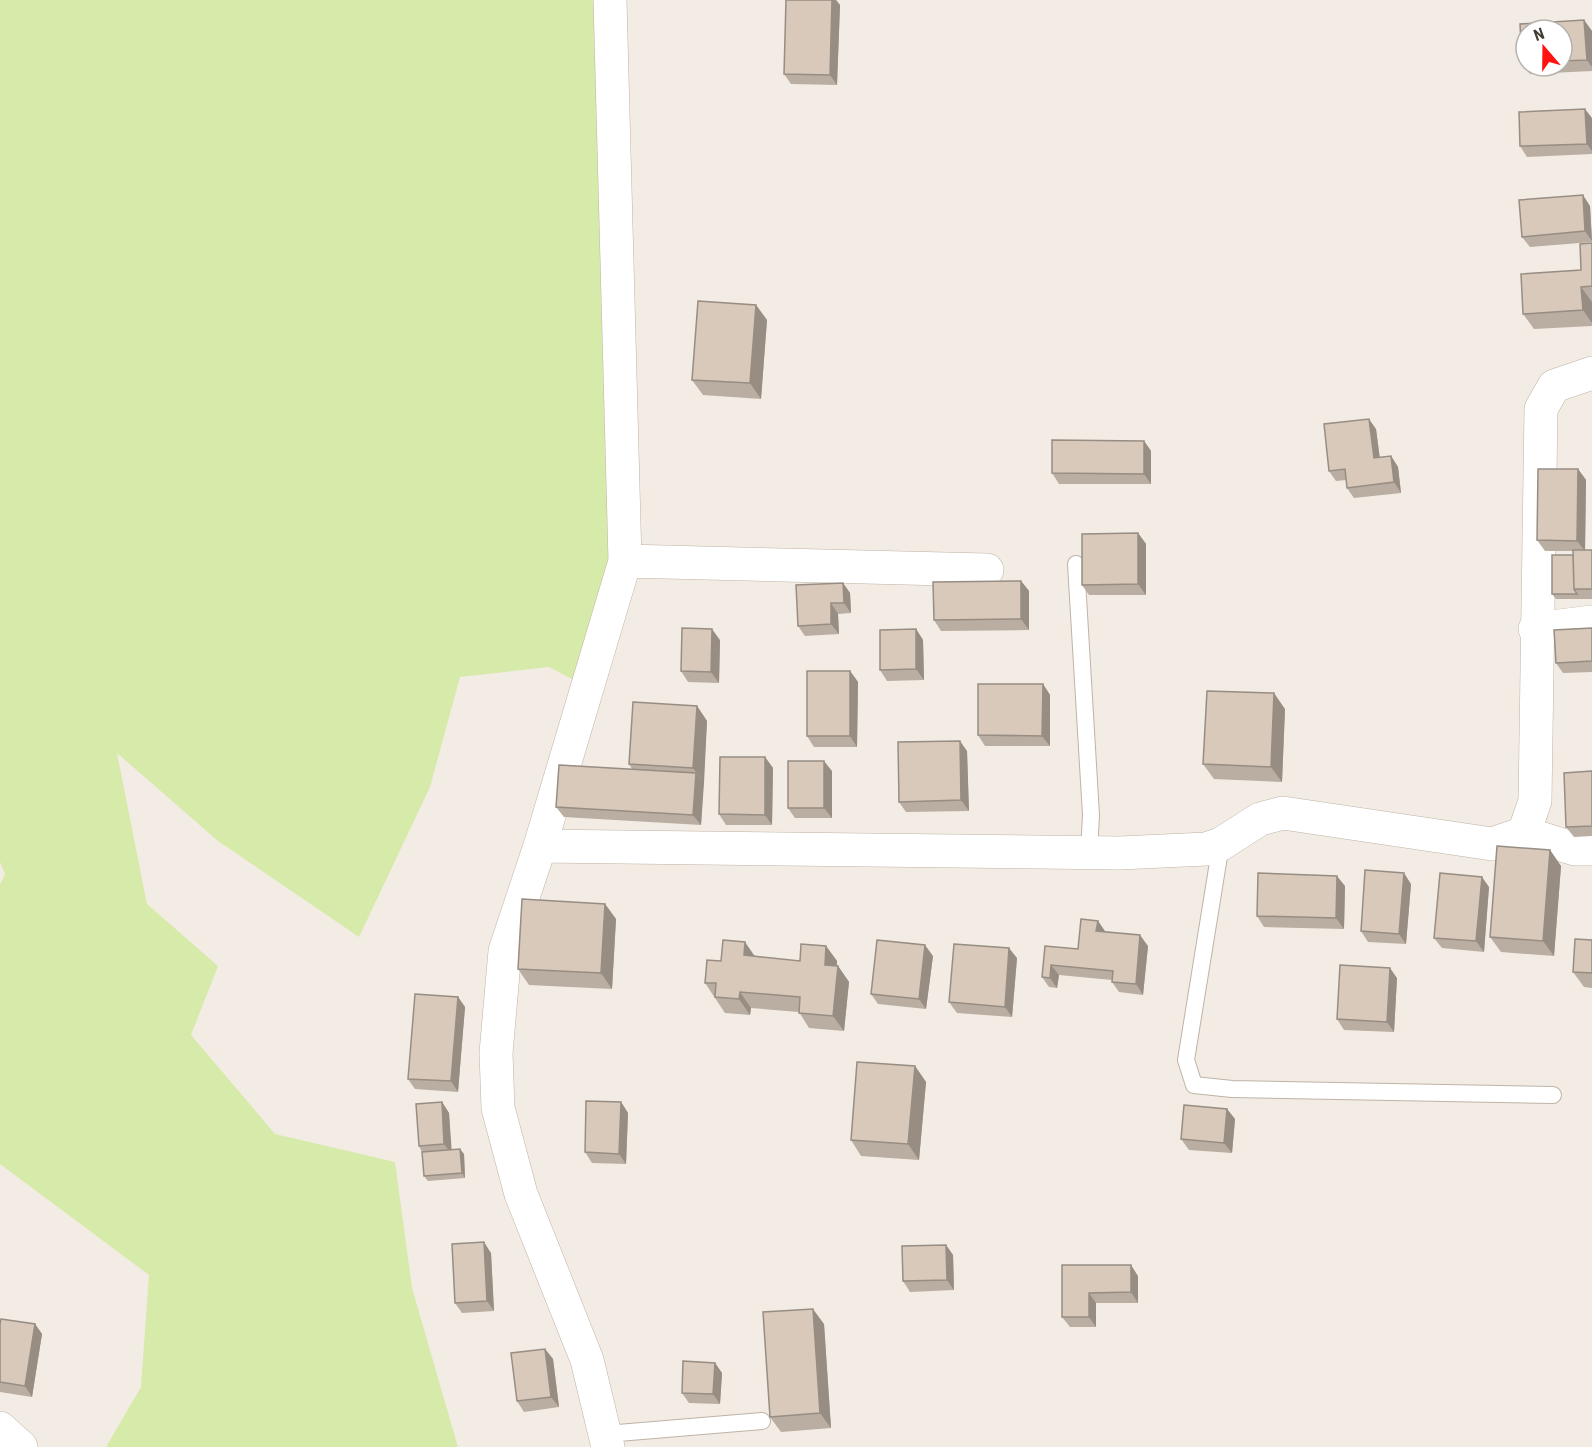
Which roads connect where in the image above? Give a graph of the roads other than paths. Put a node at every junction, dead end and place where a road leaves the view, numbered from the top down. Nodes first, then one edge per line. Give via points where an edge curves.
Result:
1 (610, 0) edge
2 (1592, 373) edge
3 (625, 561) junction
4 (1076, 564) dead end
5 (987, 570) dead end
6 (1592, 622) edge
7 (1535, 629) junction
8 (1524, 833) junction
9 (1221, 844) junction
10 (540, 846) junction
11 (1592, 849) edge
12 (1089, 852) junction
13 (1553, 1095) dead end
14 (762, 1421) dead end
15 (0, 1428) edge
16 (607, 1440) edge
17 (21, 1447) edge

1 - 3 street
2 - 7 street via 1554,386 1540,409
3 - 5 street
3 - 10 street
4 - 12 lane via 1091,814
6 - 7 street
7 - 8 street via 1535,801
8 - 9 street via 1492,844 1283,813 1260,819
8 - 11 street via 1575,849
9 - 12 street via 1206,849
9 - 13 lane via 1186,1060 1194,1085
10 - 12 street
10 - 16 street via 505,951 496,1053 498,1108 521,1194 587,1360
14 - 16 lane
15 - 17 street

